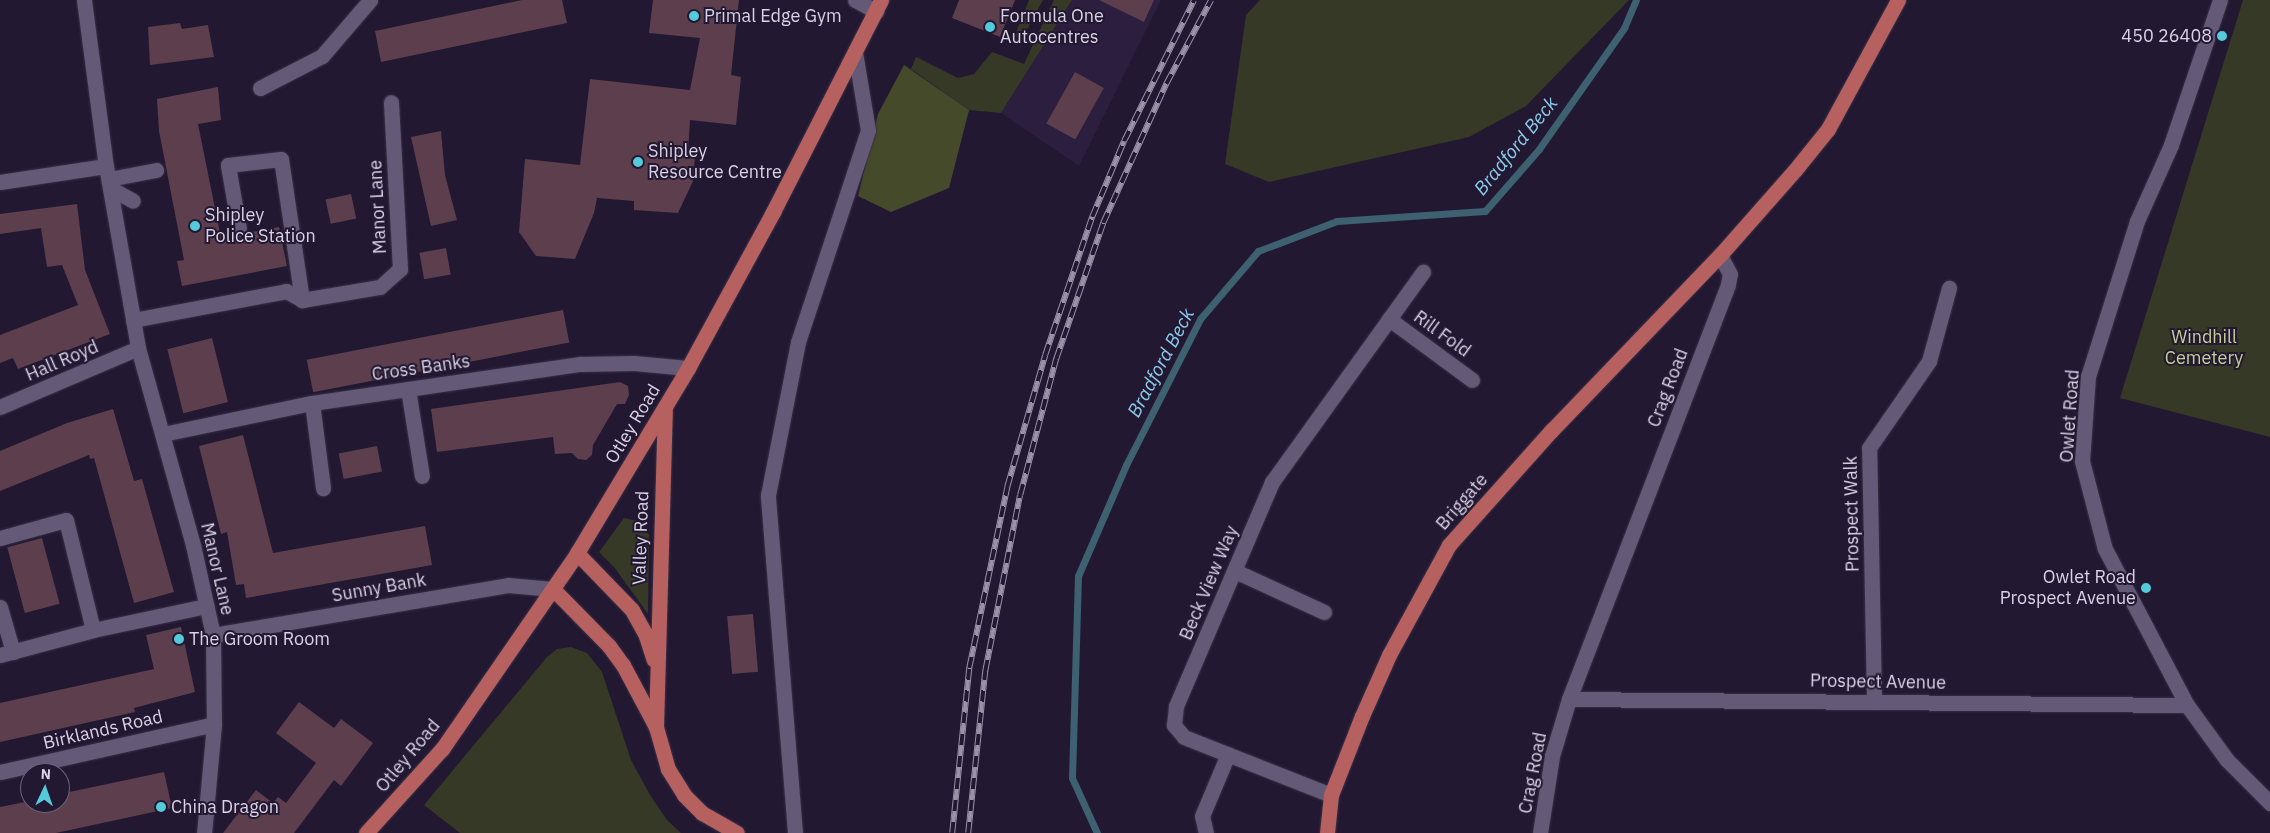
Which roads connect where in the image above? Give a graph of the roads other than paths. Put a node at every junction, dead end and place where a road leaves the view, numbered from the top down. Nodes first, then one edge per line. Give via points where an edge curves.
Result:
1 (84, 0) edge
2 (370, 0) edge
3 (855, 0) edge
4 (1898, 0) edge
5 (2220, 0) edge
6 (878, 5) edge
7 (855, 52) junction
8 (260, 88) dead end
9 (391, 102) dead end
10 (156, 170) dead end
11 (108, 178) junction
12 (0, 182) edge
13 (133, 201) dead end
14 (238, 229) dead end
15 (1720, 255) junction
16 (1424, 272) dead end
17 (1949, 288) dead end
18 (302, 300) junction
19 (1389, 318) junction
20 (133, 320) junction
21 (138, 348) junction
22 (688, 368) junction
23 (1472, 380) dead end
24 (408, 389) junction
25 (312, 404) junction
26 (0, 407) edge
27 (665, 408) junction
28 (163, 434) junction
29 (422, 476) dead end
30 (322, 488) dead end
31 (0, 538) edge
32 (577, 553) junction
33 (1235, 571) junction
34 (553, 589) junction
35 (206, 606) junction
36 (0, 607) edge
37 (1324, 612) dead end
38 (93, 630) junction
39 (213, 635) junction
40 (6, 653) edge
41 (657, 670) junction
42 (1569, 699) junction
43 (1874, 700) junction
44 (2187, 705) junction
45 (214, 724) junction
46 (656, 728) junction
47 (1228, 754) junction
48 (0, 772) edge
49 (1331, 795) junction
50 (2270, 803) edge
51 (204, 833) edge
52 (366, 833) edge
53 (737, 833) edge
54 (795, 833) edge
55 (1206, 833) edge
56 (1327, 833) edge
57 (1540, 833) edge

1 - 11 street, Manor Lane
2 - 8 street via 322,56
3 - 6 street
4 - 15 main road via 1828,130
5 - 44 street, Owlet Road via 2171,146 2137,221 2088,376 2082,462 2106,549
6 - 7 main road, Otley Road
7 - 22 main road, Otley Road
7 - 54 street via 868,130 798,342 768,495
9 - 18 street, Manor Lane via 400,269 380,287
10 - 11 street
11 - 12 street
11 - 13 street
11 - 20 street, Manor Lane
14 - 18 street via 228,165 281,159
15 - 42 street, Crag Road via 1730,274 1728,284
15 - 49 main road, Briggate via 1546,436 1449,545 1388,655
16 - 19 street, Beck View Way
17 - 43 street, Prospect Walk via 1929,361 1869,448
18 - 20 street, Manor Lane via 286,292
19 - 23 street, Rill Fold
19 - 33 street, Beck View Way via 1272,482
20 - 21 street, Manor Lane
21 - 26 street, Hall Royd
21 - 28 street, Manor Lane
22 - 24 street, Cross Banks via 634,363 580,364
22 - 27 main road, Otley Road
24 - 25 street, Cross Banks
24 - 29 street
25 - 28 street, Cross Banks
25 - 30 street
27 - 32 main road, Otley Road
27 - 41 main road, Valley Road
28 - 35 street, Manor Lane
31 - 38 street via 66,520
32 - 34 main road, Otley Road
32 - 41 main road, Valley Road via 632,610 645,633
33 - 37 street
33 - 47 street, Beck View Way via 1176,706 1174,725 1184,737
34 - 39 street, Sunny Bank via 508,585
34 - 46 main road, Valley Road via 609,646
34 - 52 main road, Otley Road via 442,749
35 - 38 street
35 - 39 street, Manor Lane
36 - 40 street
38 - 40 street
39 - 45 street, Manor Lane
41 - 46 main road, Valley Road
42 - 43 street, Prospect Avenue
42 - 57 street, Crag Road via 1552,756
43 - 44 street, Prospect Avenue
44 - 50 street, Owlet Road via 2227,760
45 - 48 street, Birklands Road
45 - 51 street, Manor Lane
46 - 53 main road, Valley Road via 668,769 684,795 702,812
47 - 49 street, Beck View Way
47 - 55 street via 1202,816
49 - 56 main road, Briggate

